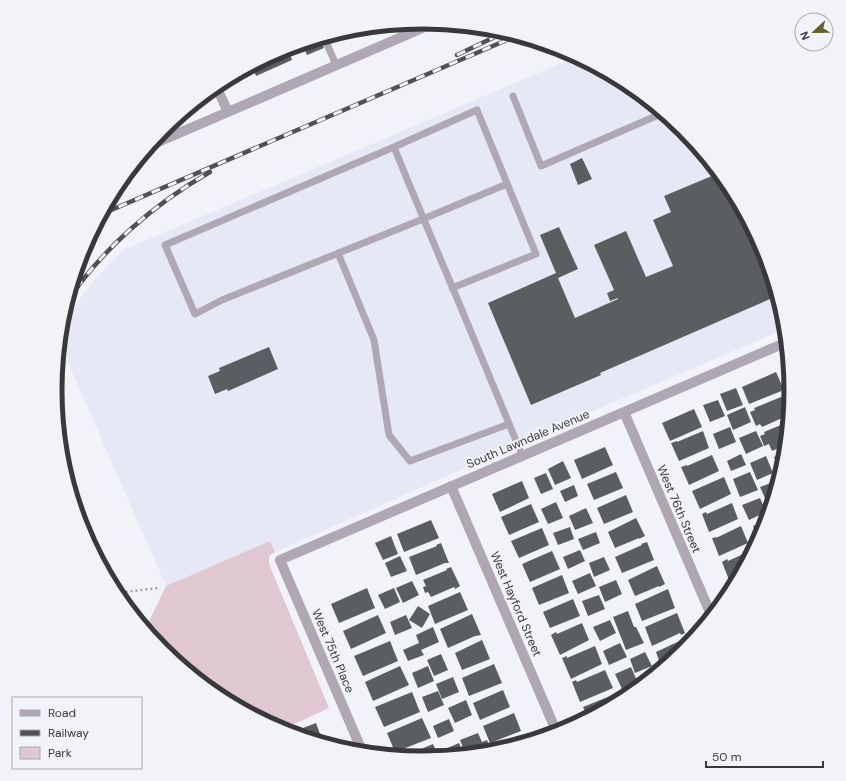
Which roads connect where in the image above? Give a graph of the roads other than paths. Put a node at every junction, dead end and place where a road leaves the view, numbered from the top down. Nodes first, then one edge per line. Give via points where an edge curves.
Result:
1 (420, 29) edge
2 (326, 42) edge
3 (336, 65) junction
4 (219, 92) edge
5 (512, 96) dead end
6 (228, 112) junction
7 (658, 117) edge
8 (162, 140) edge
9 (394, 147) junction
10 (507, 184) junction
11 (423, 219) junction
12 (338, 253) junction
13 (452, 288) junction
14 (781, 344) edge
15 (624, 412) junction
16 (509, 424) junction
17 (522, 455) junction
18 (451, 486) junction
19 (280, 560) joint
20 (710, 611) edge
21 (554, 727) edge
22 (360, 746) edge

1 - 3 street
2 - 3 lane
3 - 6 street
4 - 6 street
5 - 7 lane via 542,166
6 - 8 street
9 - 10 lane via 477,110
9 - 11 lane
9 - 12 lane via 165,245 195,314 222,300
10 - 11 lane
10 - 13 lane via 536,254
11 - 12 lane
11 - 13 lane
12 - 16 lane via 374,340 388,435 410,461
13 - 16 lane
14 - 15 street, South Lawndale Avenue
15 - 17 street, South Lawndale Avenue
15 - 20 street, West 76th Street
16 - 17 lane
17 - 18 street, South Lawndale Avenue
18 - 19 street, South Lawndale Avenue
18 - 21 street, West Hayford Street
19 - 22 street, West 75th Place

